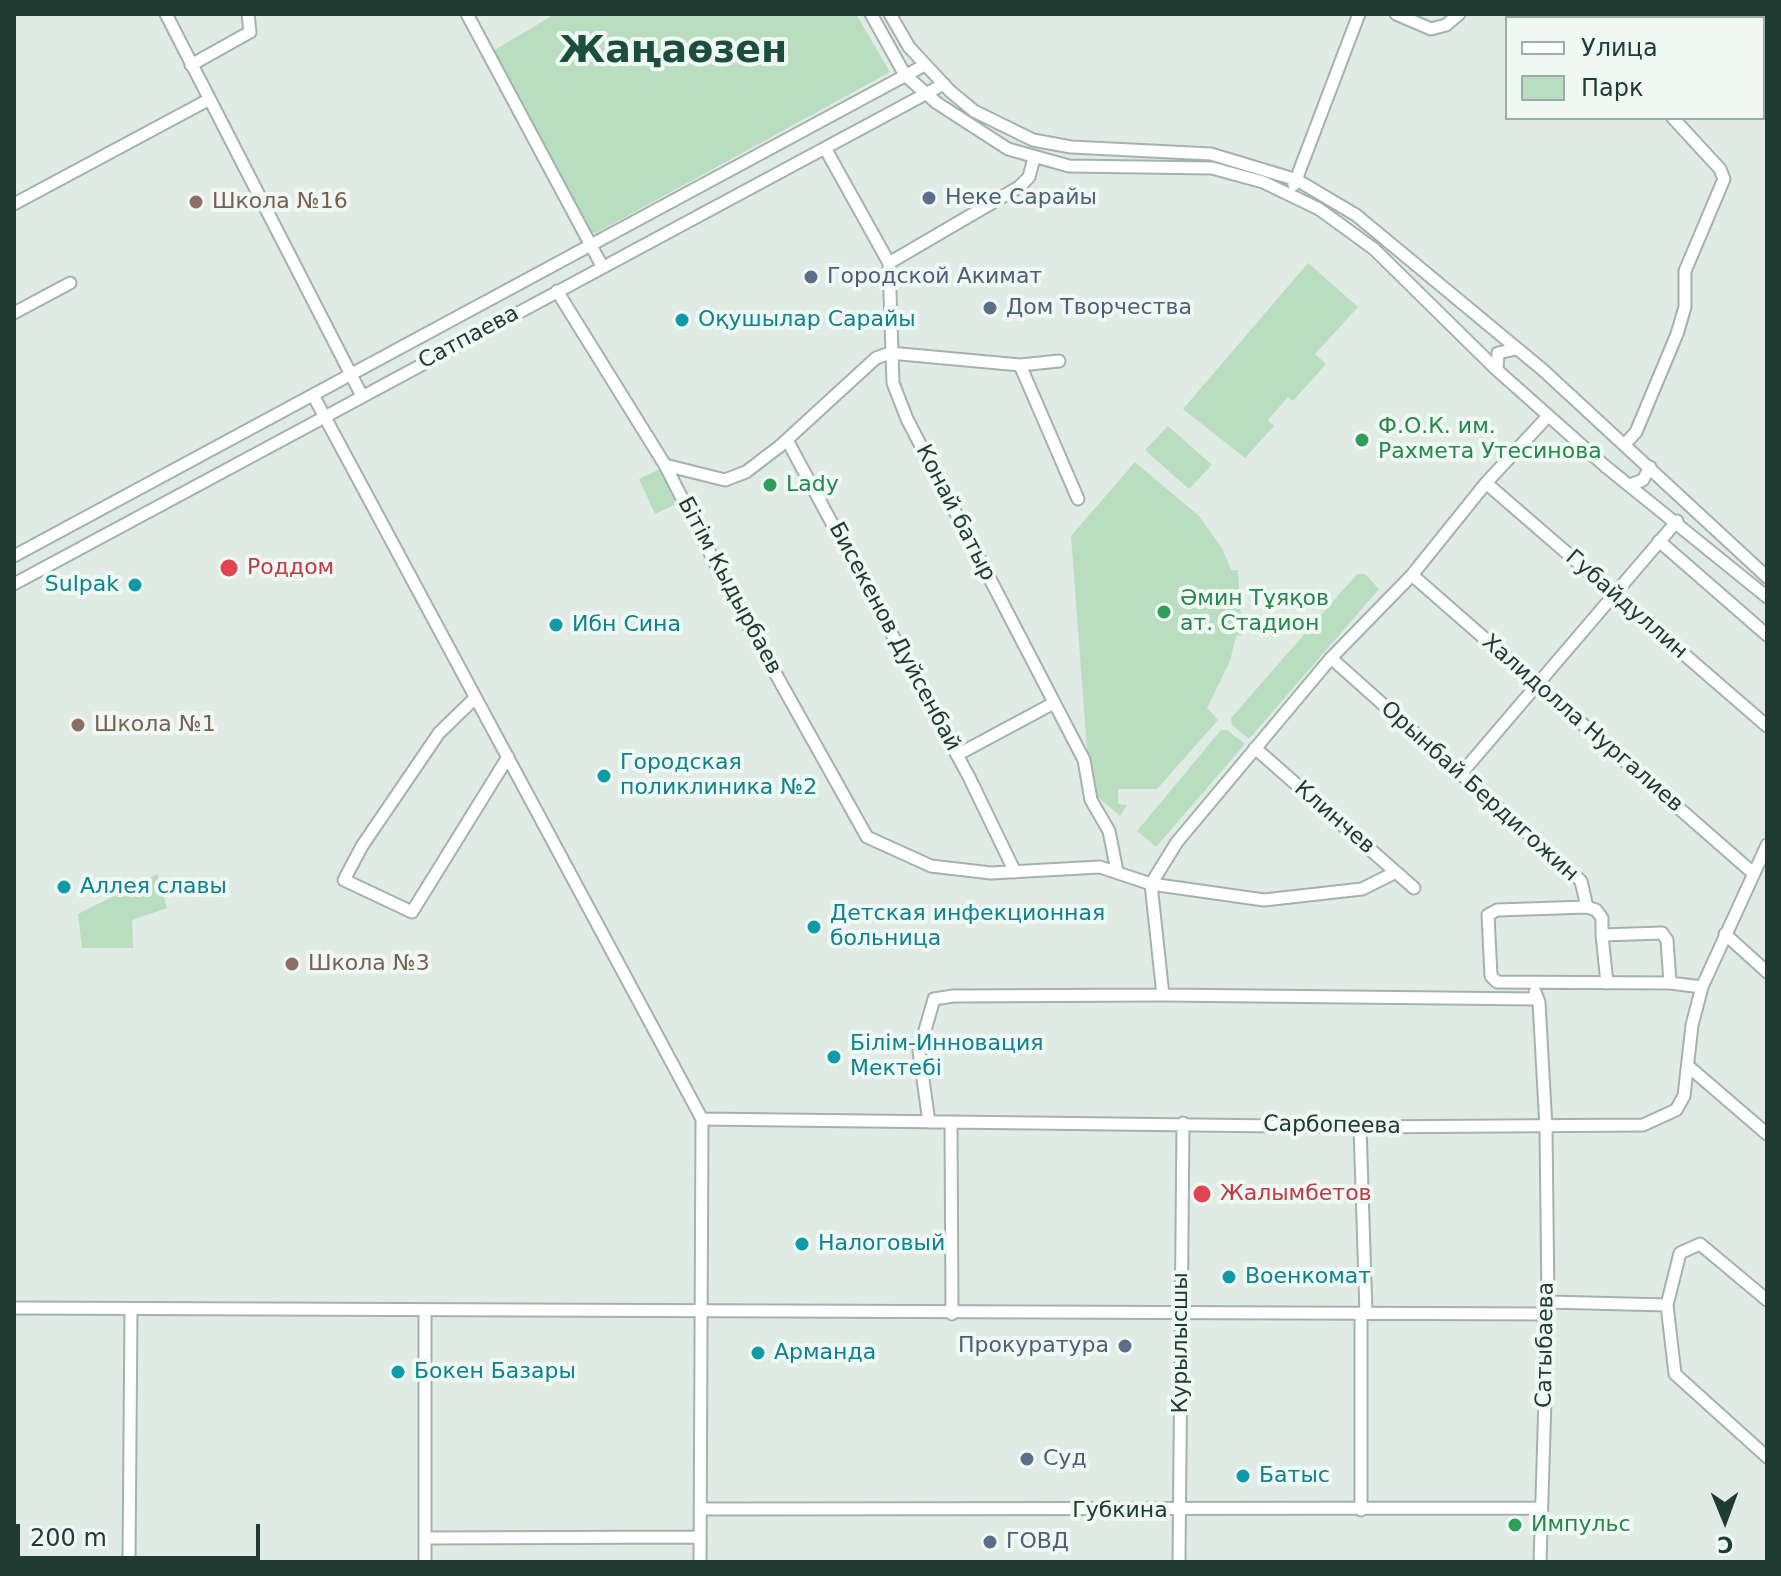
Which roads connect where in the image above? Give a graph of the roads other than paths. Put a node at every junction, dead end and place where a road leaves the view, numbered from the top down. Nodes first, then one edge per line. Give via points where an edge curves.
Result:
1 (166, 14) edge
2 (248, 14) edge
3 (467, 14) edge
4 (871, 14) edge
5 (890, 14) edge
6 (1359, 14) edge
7 (1396, 14) edge
8 (1459, 14) edge
9 (191, 65) junction
10 (923, 66) junction
11 (905, 75) junction
12 (944, 84) junction
13 (926, 94) junction
14 (208, 100) junction
15 (1675, 120) edge
16 (825, 148) junction
17 (1034, 158) junction
18 (1297, 180) junction
19 (1291, 194) junction
20 (14, 204) edge
21 (591, 245) junction
22 (889, 263) junction
23 (602, 266) junction
24 (70, 283) dead end
25 (557, 291) junction
26 (502, 294) junction
27 (14, 313) edge
28 (514, 314) junction
29 (1516, 349) junction
30 (890, 353) junction
31 (1059, 361) dead end
32 (1020, 365) junction
33 (1497, 370) junction
34 (351, 375) junction
35 (313, 395) junction
36 (362, 396) junction
37 (324, 416) junction
38 (1548, 416) junction
39 (787, 440) junction
40 (1625, 444) junction
41 (665, 465) junction
42 (1650, 467) junction
43 (1486, 483) junction
44 (1630, 485) junction
45 (1078, 499) dead end
46 (1677, 521) junction
47 (1659, 541) junction
48 (14, 556) edge
49 (1412, 575) junction
50 (1767, 577) edge
51 (14, 584) edge
52 (1613, 593) junction
53 (1767, 597) edge
54 (1767, 635) edge
55 (1331, 658) junction
56 (1536, 685) junction
57 (475, 698) junction
58 (1052, 704) junction
59 (1767, 726) edge
60 (1255, 748) junction
61 (957, 755) junction
62 (508, 757) junction
63 (1460, 775) junction
64 (1767, 845) edge
65 (1117, 871) junction
66 (1015, 872) junction
67 (1396, 872) junction
68 (1753, 873) junction
69 (1151, 884) junction
70 (1414, 888) dead end
71 (1587, 907) junction
72 (1725, 934) junction
73 (1602, 935) junction
74 (1767, 972) edge
75 (1534, 983) junction
76 (1607, 983) junction
77 (1670, 983) junction
78 (1702, 987) junction
79 (1163, 995) junction
80 (1536, 999) junction
81 (1688, 1066) junction
82 (702, 1119) junction
83 (929, 1122) junction
84 (951, 1123) junction
85 (1183, 1123) junction
86 (1360, 1127) junction
87 (1546, 1128) junction
88 (1767, 1134) edge
89 (1767, 1300) edge
90 (1667, 1305) junction
91 (14, 1308) edge
92 (1548, 1308) junction
93 (131, 1309) junction
94 (425, 1310) junction
95 (699, 1312) junction
96 (1181, 1313) junction
97 (1364, 1313) junction
98 (952, 1314) junction
99 (1767, 1457) edge
100 (1541, 1508) junction
101 (700, 1509) junction
102 (1361, 1510) junction
103 (1180, 1511) junction
104 (700, 1537) junction
105 (425, 1538) junction
106 (129, 1562) edge
107 (425, 1562) edge
108 (700, 1562) edge
109 (1179, 1562) edge
110 (1540, 1562) edge

1 - 9 street
2 - 9 street via 250,32
3 - 21 street
4 - 11 street
5 - 10 street
6 - 18 street
7 - 8 street via 1431,29
9 - 14 street
10 - 11 street, Сатпаева
10 - 12 street
11 - 13 street
11 - 21 street, Сатпаева
12 - 13 street, Сатпаева
12 - 18 street via 974,111 1033,140 1082,148 1211,154
13 - 16 street, Сатпаева
13 - 17 street via 1008,149
14 - 20 street
14 - 34 street
15 - 40 street via 1724,179 1685,271 1685,307 1677,334 1636,432
16 - 22 street, Конай батыр
16 - 23 street, Сатпаева
17 - 19 street via 1069,166 1212,168
17 - 22 street via 1029,177 1019,187
18 - 19 street
18 - 29 street via 1356,215
19 - 33 street via 1374,249
21 - 23 street
21 - 26 street, Сатпаева
22 - 30 street, Конай батыр
23 - 25 street, Сатпаева
24 - 27 street
25 - 28 street, Сатпаева
25 - 41 street, Бiтiм Кыдырбаев
26 - 28 street
26 - 34 street, Сатпаева
28 - 36 street, Сатпаева
29 - 33 street via 1498,353
29 - 40 street
30 - 32 street
30 - 39 street via 876,358
30 - 58 street, Конай батыр via 893,383 907,419
31 - 32 street
32 - 45 street
33 - 38 street
34 - 35 street, Сатпаева
34 - 36 street
35 - 37 street
35 - 48 street, Сатпаева
36 - 37 street, Сатпаева
37 - 51 street, Сатпаева
37 - 57 street
38 - 43 street
38 - 44 street
39 - 41 street via 746,472 725,480
39 - 61 street, Бисекенов Дуйсенбай
40 - 42 street
41 - 66 street, Бiтiм Кыдырбаев via 867,837 931,866
42 - 44 street via 1643,480
42 - 50 street
43 - 49 street
43 - 52 street, Губайдуллин
44 - 46 street
46 - 47 street
46 - 53 street
47 - 52 street
47 - 54 street
49 - 55 street
49 - 56 street, Халидолла Нургалиев
52 - 56 street
52 - 59 street, Губайдуллин
55 - 60 street
55 - 63 street, Орынбай Бердигожин
56 - 63 street
56 - 68 street, Халидолла Нургалиев
57 - 62 street
57 - 62 street via 439,733 344,880 412,912
58 - 61 street
58 - 65 street, Конай батыр via 1084,760 1091,800 1109,831
60 - 67 street, Клинчев
60 - 69 street via 1188,827
61 - 66 street, Бисекенов Дуйсенбай
62 - 82 street
63 - 71 street, Орынбай Бердигожин via 1581,881
64 - 68 street, Сарбопеева
65 - 66 street, Бiтiм Кыдырбаев via 1100,867
65 - 69 street, Бiтiм Кыдырбаев
67 - 69 street, Бiтiм Кыдырбаев via 1362,889 1264,900
67 - 70 street, Клинчев
68 - 72 street, Сарбопеева
69 - 79 street
71 - 73 street via 1602,918
71 - 75 street, Орынбай Бердигожин via 1497,910 1488,915 1491,976 1503,984
72 - 74 street
72 - 78 street, Сарбопеева
73 - 76 street
73 - 77 street via 1662,933
75 - 76 street, Орынбай Бердигожин
75 - 80 street, Сатыбаева
76 - 77 street, Орынбай Бердигожин
77 - 78 street, Орынбай Бердигожин
78 - 81 street, Сарбопеева
79 - 80 street
79 - 83 street via 934,999 919,1051
80 - 87 street, Сатыбаева
81 - 87 street, Сарбопеева via 1684,1096 1676,1110 1661,1119 1643,1125
81 - 88 street
82 - 83 street, Сарбопеева
82 - 95 street
83 - 84 street, Сарбопеева
84 - 85 street, Сарбопеева
84 - 98 street
85 - 86 street, Сарбопеева
85 - 96 street, Курылысшы
86 - 87 street, Сарбопеева
86 - 97 street
87 - 92 street, Сатыбаева
89 - 90 street via 1700,1244 1680,1253
90 - 92 street
90 - 99 street via 1675,1374
91 - 93 street
92 - 97 street
92 - 100 street, Сатыбаева
93 - 94 street
93 - 106 street
94 - 95 street
94 - 105 street
95 - 98 street
95 - 101 street
96 - 97 street
96 - 98 street
96 - 103 street, Курылысшы
97 - 102 street
100 - 102 street, Губкина
100 - 110 street, Сатыбаева
101 - 103 street, Губкина
101 - 104 street
102 - 103 street, Губкина
103 - 109 street, Курылысшы
104 - 105 street
104 - 108 street
105 - 107 street

